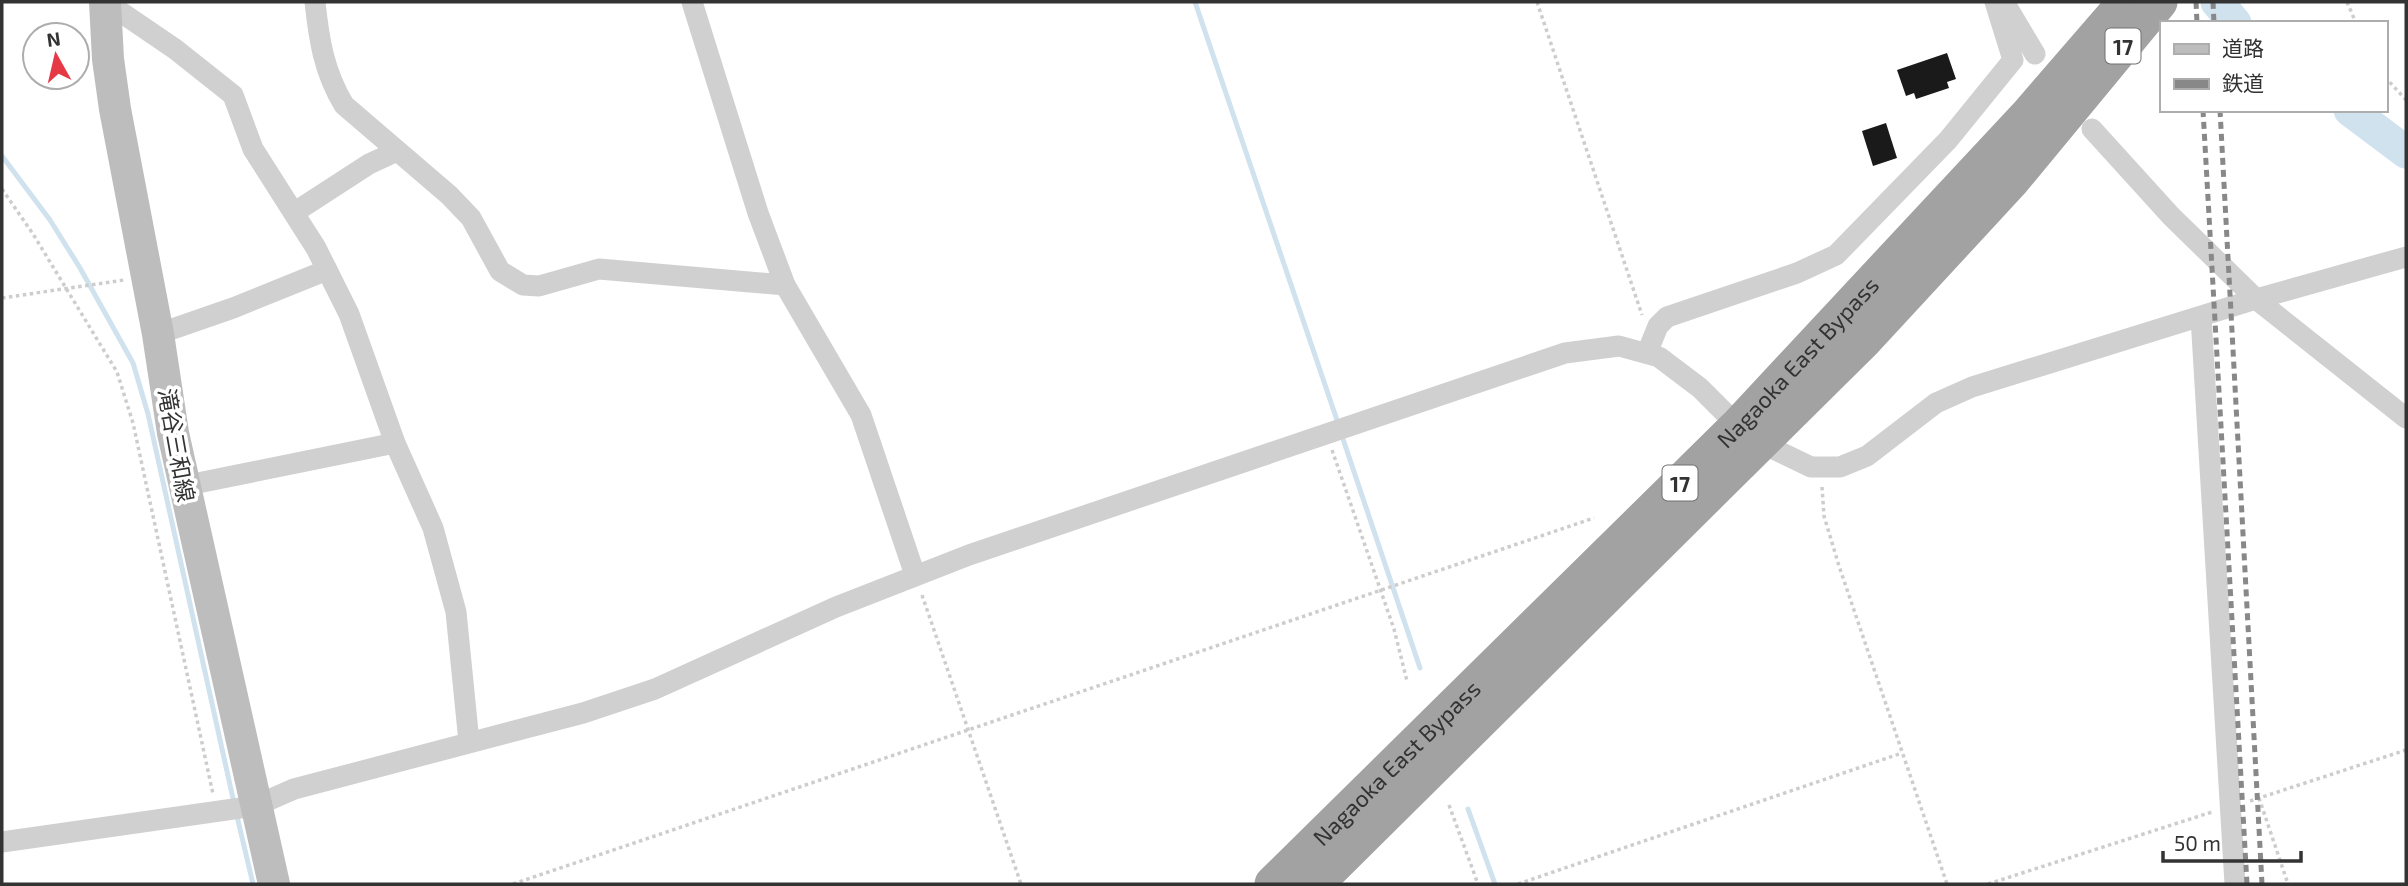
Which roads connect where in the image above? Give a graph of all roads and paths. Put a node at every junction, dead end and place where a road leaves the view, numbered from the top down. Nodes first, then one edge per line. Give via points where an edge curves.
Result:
1 (106, 2) edge
2 (315, 2) edge
3 (692, 2) edge
4 (1537, 2) edge
5 (1994, 2) edge
6 (2004, 2) edge
7 (2126, 2) edge
8 (2159, 2) edge
9 (2347, 2) edge
10 (2355, 21) edge
11 (2035, 54) dead end
12 (2078, 78) junction
13 (2387, 78) edge
14 (2406, 100) edge
15 (2092, 129) dead end
16 (397, 151) junction
17 (2, 189) edge
18 (295, 212) junction
19 (2406, 257) edge
20 (327, 270) junction
21 (98, 283) dead end
22 (785, 285) junction
23 (67, 288) junction
24 (2, 298) edge
25 (2256, 299) junction
26 (2200, 317) junction
27 (1658, 326) junction
28 (158, 334) junction
29 (1647, 353) junction
30 (2406, 418) edge
31 (1749, 434) junction
32 (1326, 435) junction
33 (395, 443) junction
34 (1820, 466) junction
35 (183, 486) junction
36 (1594, 518) dead end
37 (915, 575) junction
38 (1380, 590) junction
39 (1407, 681) dead end
40 (970, 729) junction
41 (469, 742) junction
42 (2406, 750) edge
43 (1902, 753) junction
44 (1448, 805) dead end
45 (255, 806) junction
46 (2231, 806) junction
47 (217, 812) junction
48 (2, 842) edge
49 (274, 884) edge
50 (513, 884) edge
51 (1021, 884) edge
52 (1273, 884) edge
53 (1315, 884) edge
54 (1478, 884) edge
55 (1518, 884) edge
56 (1947, 884) edge
57 (1987, 884) edge
58 (2235, 884) edge
59 (2288, 884) edge

1 - 18 street via 233,95 253,149
1 - 28 main road, 滝谷三和線 via 107,59
2 - 16 street via 331,83 344,105
3 - 22 street
4 - 27 path via 1642,315
5 - 27 street via 2013,61 1948,140 1863,230 1836,255 1667,317
6 - 11 street
7 - 12 highway, Nagaoka East Bypass / 17
8 - 12 highway, Nagaoka East Bypass / 17
9 - 10 path
12 - 31 highway, Nagaoka East Bypass / 17 via 1956,242 1864,340
13 - 14 path
15 - 25 street via 2171,216
16 - 18 street
16 - 22 street via 471,218 500,271 523,285 539,286 599,269
17 - 23 path
18 - 20 street
19 - 25 street
20 - 28 street
20 - 33 street via 362,347
21 - 23 path
22 - 37 street via 861,415
23 - 24 path
23 - 47 path via 117,372 133,423
25 - 26 street
25 - 30 street
26 - 34 street via 1972,387 1936,404 1867,456 1840,467
26 - 46 street
27 - 29 street
28 - 35 main road, 滝谷三和線
29 - 31 street via 1680,371
29 - 32 street via 1619,346 1565,353
31 - 34 street via 1811,467
31 - 52 highway, Nagaoka East Bypass / 17
31 - 53 highway, Nagaoka East Bypass / 17
32 - 37 street
32 - 38 path
33 - 35 street
33 - 41 street via 433,527 456,612
34 - 43 path via 1824,516
35 - 45 main road, 滝谷三和線
36 - 38 path
37 - 40 path
37 - 41 street via 655,688 583,713
38 - 39 path
38 - 40 path
40 - 50 path
40 - 51 path
41 - 45 street via 294,789
42 - 59 path via 2259,798
43 - 55 path
43 - 56 path
44 - 54 path
45 - 47 street
45 - 49 main road, 滝谷三和線
46 - 57 path
46 - 58 street
47 - 48 street

